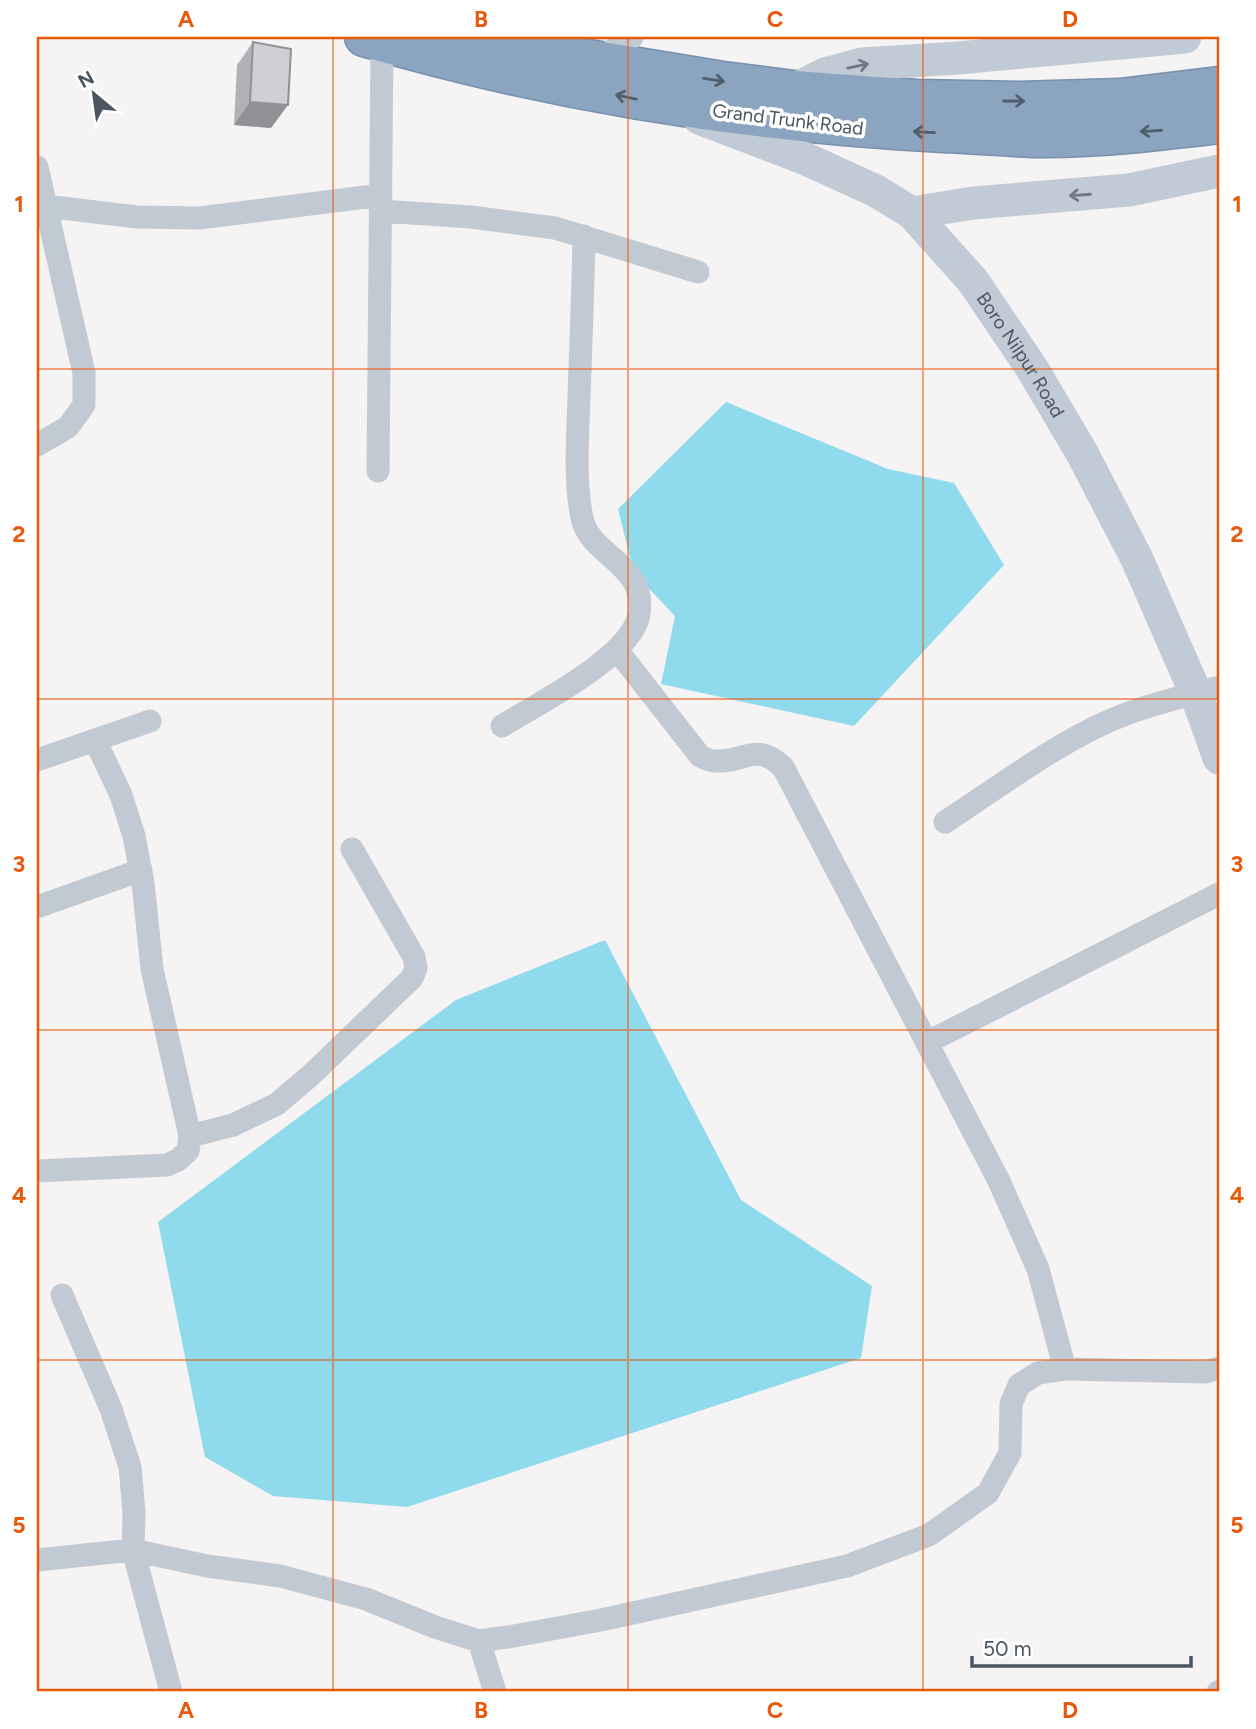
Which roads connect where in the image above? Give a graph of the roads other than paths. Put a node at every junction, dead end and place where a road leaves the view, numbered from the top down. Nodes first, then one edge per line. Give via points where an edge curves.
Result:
1 (454, 37) edge
2 (632, 37) edge
3 (1185, 37) edge
4 (373, 39) edge
5 (598, 60) junction
6 (1219, 86) edge
7 (794, 90) junction
8 (664, 105) junction
9 (1219, 124) edge
10 (37, 167) edge
11 (1219, 171) edge
12 (381, 203) junction
13 (45, 206) junction
14 (912, 213) junction
15 (584, 236) junction
16 (698, 272) dead end
17 (37, 445) edge
18 (378, 471) dead end
19 (617, 650) junction
20 (1208, 691) edge
21 (150, 721) dead end
22 (502, 726) dead end
23 (95, 740) junction
24 (1219, 758) edge
25 (37, 760) edge
26 (945, 822) dead end
27 (352, 849) dead end
28 (141, 870) junction
29 (1219, 894) edge
30 (37, 907) edge
31 (928, 1042) junction
32 (190, 1136) junction
33 (37, 1171) edge
34 (62, 1295) dead end
35 (1219, 1368) edge
36 (1065, 1369) junction
37 (133, 1550) junction
38 (37, 1560) edge
39 (480, 1641) junction
40 (171, 1692) edge
41 (495, 1692) edge

1 - 5 highway, Grand Trunk Road
2 - 5 street
7 -> 3 street via 862,64
8 -> 4 highway, Grand Trunk Road via 450,61
4 - 12 street
5 -> 7 highway, Grand Trunk Road
7 -> 6 highway, Grand Trunk Road via 1020,101 1120,98
9 -> 8 highway, Grand Trunk Road via 1045,138 858,128
8 - 14 street, Boro Nilpur Road via 806,159
10 - 13 street
11 -> 14 street via 1129,190 973,203
12 - 13 street via 200,218 137,218
12 - 15 street via 516,221
12 - 18 street
13 - 17 street via 84,373 84,405 68,427
14 - 20 street, Boro Nilpur Road via 973,281 1033,370
15 - 16 street
15 - 19 street via 577,459 583,522 595,544 622,564 638,591 639,615 630,637
19 - 22 street
19 - 31 street via 699,756 715,761 758,753 783,767
20 - 24 street, Boro Nilpur Road
20 - 26 street via 1120,716 1077,737
21 - 23 street
23 - 25 street
23 - 28 street via 121,795
27 - 32 street via 414,957 412,978 277,1104 233,1125
28 - 30 street
28 - 32 street via 152,970
29 - 31 street
31 - 36 street via 1038,1269
32 - 33 street via 188,1151 167,1165
34 - 37 street via 111,1409 130,1467
35 - 36 street via 1205,1372
36 - 39 street via 1038,1373 1019,1385 1011,1404 1010,1453 988,1493 929,1535 847,1566 601,1620
37 - 38 street
37 - 39 street via 305,1583 366,1599
37 - 40 street
39 - 41 street

